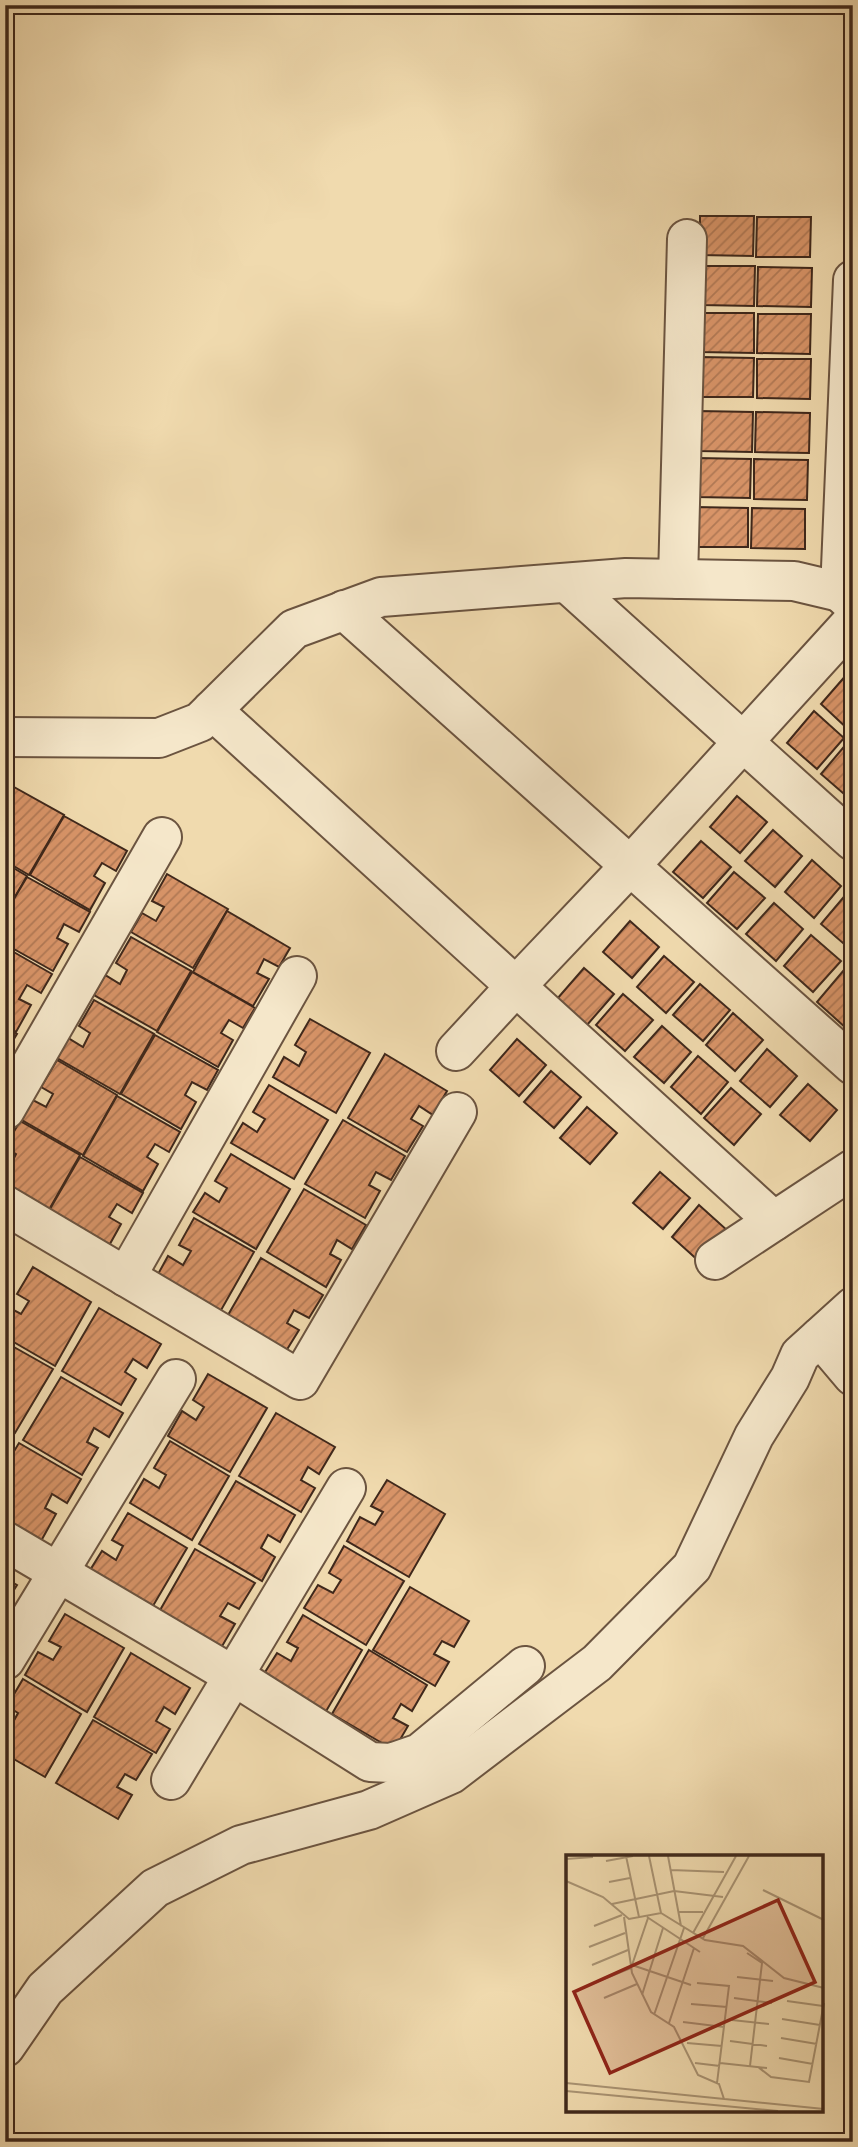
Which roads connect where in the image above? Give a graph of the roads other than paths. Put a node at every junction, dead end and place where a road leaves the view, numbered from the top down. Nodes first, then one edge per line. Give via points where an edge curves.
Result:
1 (687, 239) dead end
2 (853, 279) edge
3 (678, 579) junction
4 (567, 583) junction
5 (850, 603) edge
6 (344, 610) junction
7 (212, 710) junction
8 (5, 737) edge
9 (742, 743) junction
10 (162, 837) dead end
11 (853, 841) edge
12 (631, 866) junction
13 (297, 976) dead end
14 (516, 986) junction
15 (456, 1052) dead end
16 (853, 1065) edge
17 (5, 1110) edge
18 (457, 1112) dead end
19 (853, 1169) edge
20 (5, 1205) edge
21 (774, 1221) junction
22 (715, 1260) dead end
23 (126, 1277) junction
24 (853, 1307) edge
25 (820, 1337) junction
26 (853, 1377) edge
27 (176, 1379) dead end
28 (346, 1488) dead end
29 (5, 1541) edge
30 (57, 1572) junction
31 (5, 1660) edge
32 (525, 1666) dead end
33 (234, 1676) junction
34 (171, 1780) dead end
35 (5, 2048) edge

1 - 3 street
2 - 5 street
3 - 4 street
3 - 5 street via 794,581
4 - 6 street via 382,597
4 - 9 street
5 - 9 street
6 - 7 street via 294,629
6 - 12 street
7 - 8 street via 200,722 159,738
7 - 14 street
9 - 11 street
9 - 12 street
10 - 17 street
12 - 14 street
12 - 16 street
13 - 23 street
14 - 15 street
14 - 21 street
18 - 23 street via 300,1380
19 - 21 street
20 - 23 street
21 - 22 street
24 - 25 street
25 - 26 street
25 - 35 street via 800,1355 754,1436 692,1567 597,1663 450,1774 369,1810 241,1845 155,1888 45,1989
27 - 30 street
28 - 33 street
29 - 30 street
30 - 31 street
30 - 33 street
32 - 33 street via 420,1753 391,1763 370,1762
33 - 34 street

